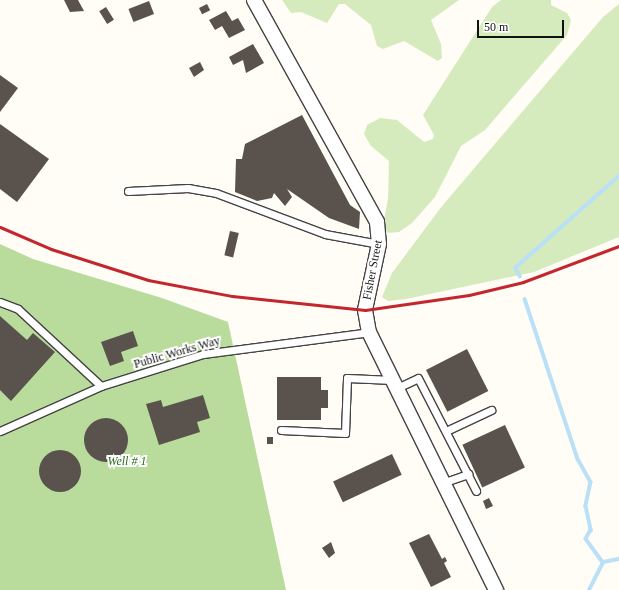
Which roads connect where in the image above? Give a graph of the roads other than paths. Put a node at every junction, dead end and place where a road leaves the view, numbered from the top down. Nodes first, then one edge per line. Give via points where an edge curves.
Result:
1 (254, 0) edge
2 (128, 191) dead end
3 (379, 244) junction
4 (0, 302) edge
5 (369, 332) junction
6 (395, 384) junction
7 (101, 386) junction
8 (491, 410) dead end
9 (281, 430) dead end
10 (0, 431) edge
11 (446, 431) junction
12 (468, 474) junction
13 (442, 483) junction
14 (476, 491) dead end
15 (496, 590) edge

1 - 3 street, Fisher Street via 370,209 380,235
2 - 3 lane via 188,188 216,193 325,234
3 - 5 street, Fisher Street via 365,310
4 - 7 lane via 18,309
5 - 6 street, Fisher Street
5 - 7 lane, Public Works Way via 203,354
6 - 9 lane via 347,378 345,433
6 - 11 lane via 418,378
6 - 13 street, Fisher Street
7 - 10 lane, Public Works Way
8 - 11 lane
11 - 12 lane
12 - 13 lane
12 - 14 lane
13 - 15 street, Fisher Street

